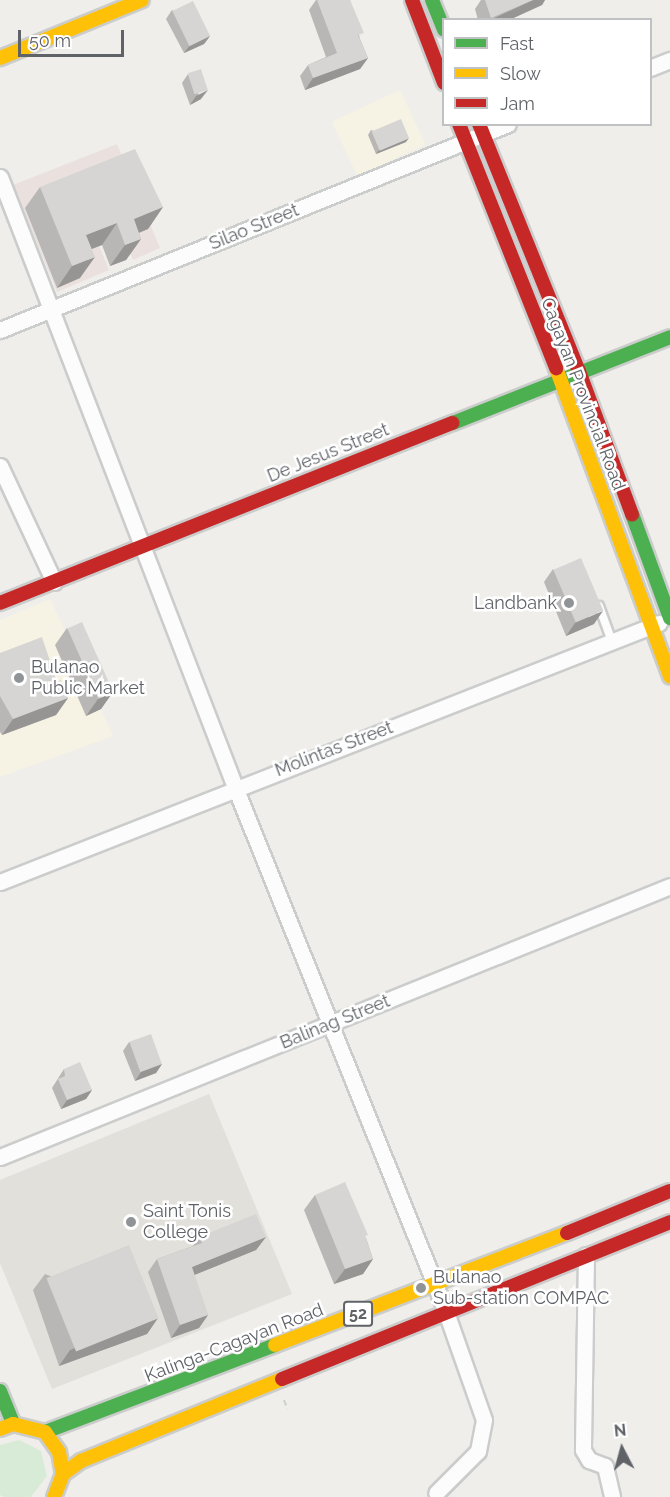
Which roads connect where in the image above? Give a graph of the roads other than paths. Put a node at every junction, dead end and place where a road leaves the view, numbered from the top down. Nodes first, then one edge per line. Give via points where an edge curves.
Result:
1 (142, 0) edge
2 (412, 0) edge
3 (432, 0) edge
4 (442, 25) edge
5 (0, 58) edge
6 (670, 60) edge
7 (652, 68) edge
8 (442, 78) edge
9 (460, 126) edge
10 (497, 126) edge
11 (481, 129) edge
12 (466, 141) junction
13 (0, 177) edge
14 (53, 308) junction
15 (0, 330) edge
16 (670, 337) edge
17 (579, 371) junction
18 (560, 379) junction
19 (0, 466) edge
20 (144, 547) junction
21 (54, 582) junction
22 (594, 593) edge
23 (0, 603) edge
24 (670, 619) edge
25 (650, 627) junction
26 (612, 642) junction
27 (670, 677) edge
28 (235, 787) junction
29 (0, 882) edge
30 (670, 886) edge
31 (330, 1024) junction
32 (0, 1157) edge
33 (670, 1191) edge
34 (670, 1222) edge
35 (586, 1255) junction
36 (433, 1286) junction
37 (446, 1312) junction
38 (0, 1390) edge
39 (7, 1427) edge
40 (45, 1432) junction
41 (63, 1474) junction
42 (436, 1493) dead end
43 (54, 1497) edge
44 (612, 1497) edge

1 - 5 main road
2 - 8 main road
3 - 4 main road
6 - 7 street
9 - 12 main road, Cagayan Provincial Road
10 - 11 street, Silao Street
11 - 12 street, Silao Street
11 - 17 main road, Cagayan Provincial Road
12 - 14 street, Silao Street
12 - 18 main road, Cagayan Provincial Road
13 - 14 street
14 - 15 street, Silao Street
14 - 20 street
16 - 17 main road, De Jesus Street
17 - 18 main road, De Jesus Street
17 - 24 main road, Cagayan Provincial Road
18 - 20 main road, De Jesus Street
18 - 25 main road, Cagayan Provincial Road
19 - 21 street
20 - 21 main road, De Jesus Street
20 - 28 street
21 - 23 main road, De Jesus Street
22 - 26 lane
24 - 25 street, Molintas Street
25 - 26 street, Molintas Street
25 - 27 main road, Cagayan Provincial Road
26 - 28 street, Molintas Street
28 - 29 street, Molintas Street
28 - 31 street
30 - 31 street, Balinag Street
31 - 32 street, Balinag Street
31 - 36 street
33 - 36 main road, Kalinga-Cagayan Road / 52
34 - 35 main road, 52
35 - 37 main road, 52
35 - 44 street via 583,1450 589,1460 604,1466
36 - 37 street
36 - 40 main road, Kalinga-Cagayan Road / 52
37 - 41 main road, 52 via 81,1461
37 - 42 street via 484,1420 484,1434 478,1451
38 - 39 main road
39 - 40 main road
40 - 41 main road via 59,1452
41 - 43 main road

